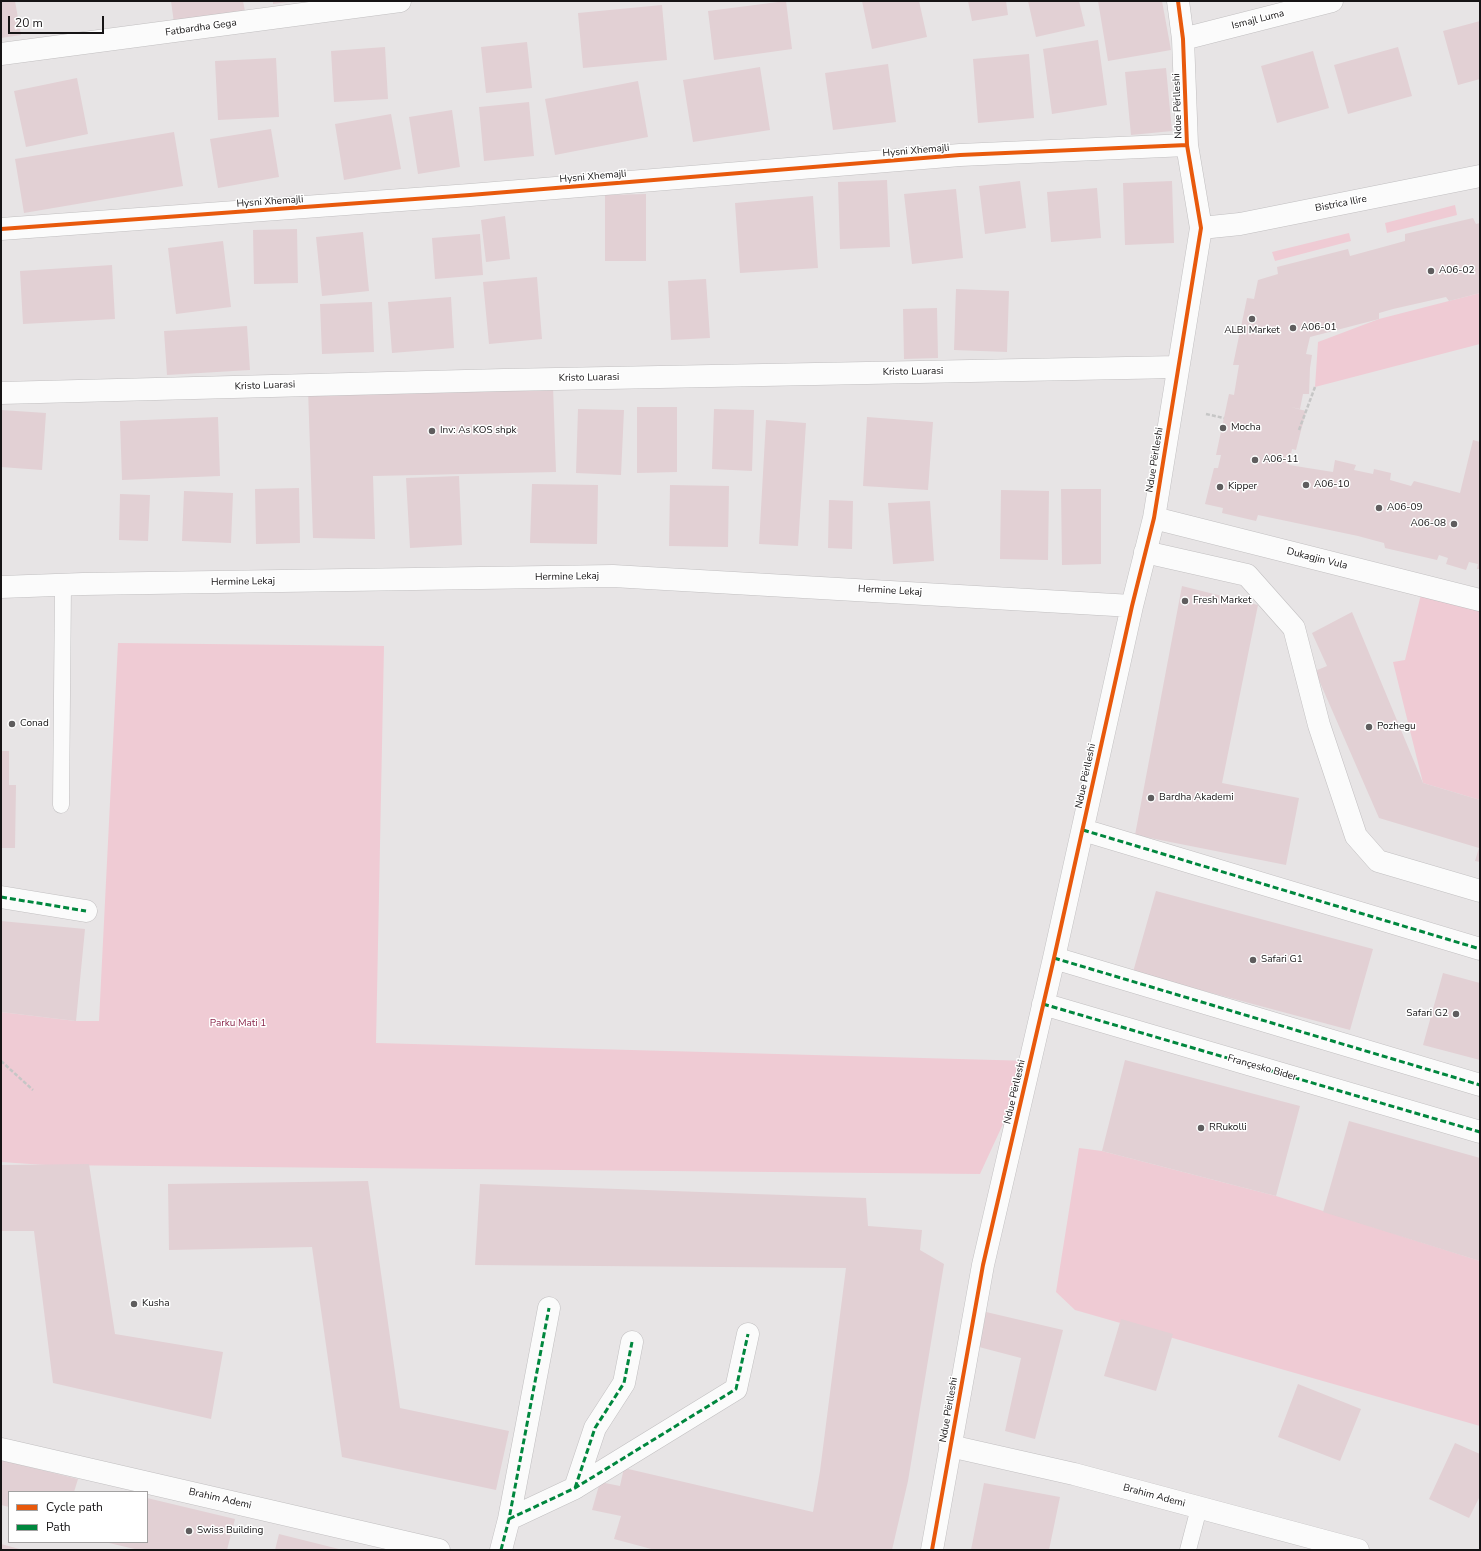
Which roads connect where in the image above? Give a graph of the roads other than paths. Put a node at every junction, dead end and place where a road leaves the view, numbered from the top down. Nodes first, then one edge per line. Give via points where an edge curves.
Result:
1 (400, 1) edge
2 (1178, 1) edge
3 (1332, 1) edge
4 (1183, 39) junction
5 (1, 54) edge
6 (1187, 145) junction
7 (1480, 176) edge
8 (1201, 228) junction
9 (1, 229) edge
10 (1178, 367) junction
11 (1, 393) edge
12 (1154, 518) junction
13 (1146, 552) junction
14 (63, 585) junction
15 (1, 587) edge
16 (1480, 600) edge
17 (1132, 606) junction
18 (61, 805) dead end
19 (1082, 830) junction
20 (1480, 891) edge
21 (1, 897) edge
22 (86, 910) dead end
23 (1480, 949) edge
24 (1054, 958) junction
25 (1044, 1004) junction
26 (1480, 1085) edge
27 (1480, 1132) edge
28 (549, 1308) dead end
29 (748, 1334) dead end
30 (632, 1342) dead end
31 (950, 1446) junction
32 (1, 1449) edge
33 (575, 1488) junction
34 (1199, 1508) junction
35 (509, 1519) junction
36 (439, 1550) edge
37 (501, 1550) edge
38 (932, 1550) edge
39 (1188, 1550) edge
40 (1358, 1550) edge

1 - 5 street, Fatbardha Gega
2 - 4 street, Ndue Përlleshi
3 - 4 street, Ismajl Luma
4 - 6 street, Ndue Përlleshi
6 - 8 street, Ndue Përlleshi
6 - 9 street, Hysni Xhemajli via 960,155 470,195
7 - 8 street, Bistrica Ilire via 1240,224
8 - 10 street, Ndue Përlleshi
10 - 11 street, Kristo Luarasi via 512,379
10 - 12 street, Ndue Përlleshi
12 - 13 street, Ndue Përlleshi
12 - 16 street, Dukagjin Vula
13 - 17 street, Ndue Përlleshi
13 - 20 street via 1247,574 1294,628 1320,725 1356,836 1378,861
14 - 15 street, Hermine Lekaj
14 - 17 street, Hermine Lekaj via 613,576
14 - 18 lane
17 - 19 street, Ndue Përlleshi
19 - 23 street
19 - 24 street, Ndue Përlleshi
21 - 22 street
24 - 25 street, Ndue Përlleshi
24 - 26 street
25 - 27 street, Françesko Bider
25 - 31 street, Ndue Përlleshi via 983,1265
28 - 35 street
29 - 33 street via 736,1389
30 - 33 street via 624,1383 596,1428
31 - 34 street, Brahim Ademi via 1074,1474
31 - 38 street, Ndue Përlleshi
32 - 36 street, Brahim Ademi
33 - 35 street
34 - 39 lane
34 - 40 street, Brahim Ademi
35 - 37 street

